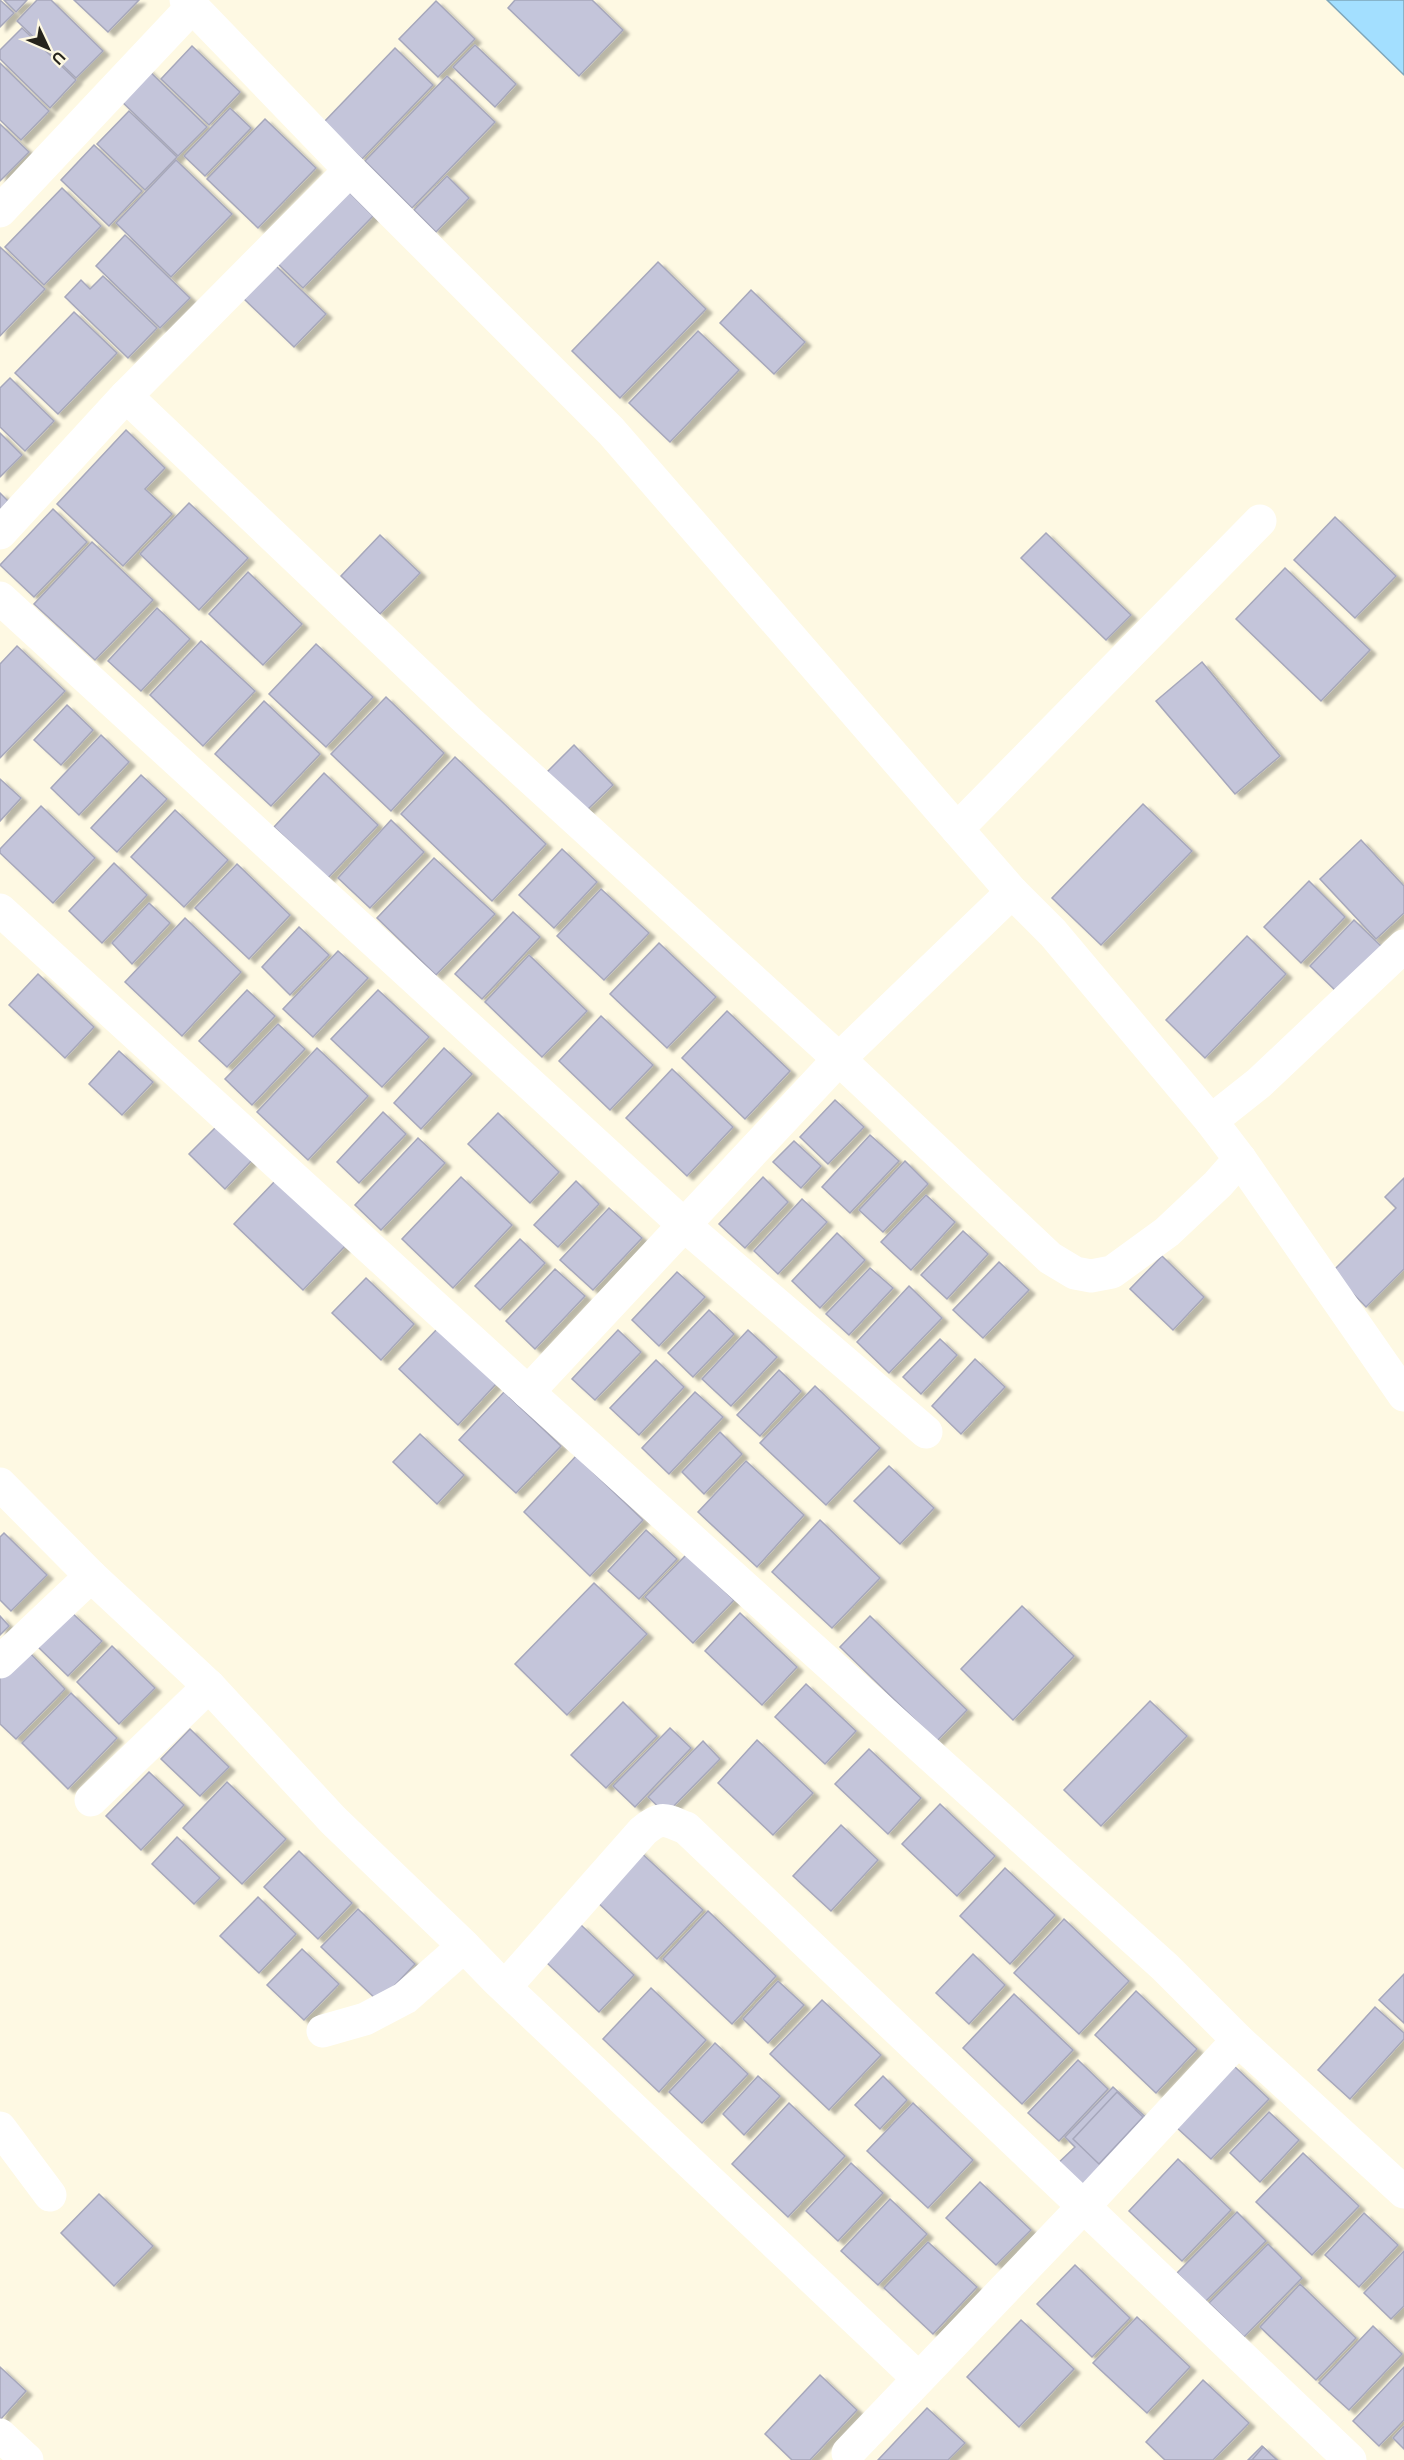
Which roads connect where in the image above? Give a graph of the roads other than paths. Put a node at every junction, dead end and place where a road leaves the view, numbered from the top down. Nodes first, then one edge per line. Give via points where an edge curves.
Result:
1 (189, 4) edge
2 (350, 170) junction
3 (0, 211) edge
4 (126, 396) junction
5 (1260, 521) dead end
6 (0, 533) edge
7 (0, 598) edge
8 (957, 829) junction
9 (1012, 892) junction
10 (0, 910) edge
11 (1404, 946) edge
12 (839, 1059) junction
13 (1211, 1121) junction
14 (1240, 1159) junction
15 (684, 1225) junction
16 (528, 1392) junction
17 (1404, 1395) edge
18 (926, 1432) dead end
19 (0, 1484) edge
20 (91, 1576) junction
21 (0, 1662) edge
22 (208, 1686) junction
23 (91, 1800) dead end
24 (464, 1946) junction
25 (505, 1987) junction
26 (323, 2031) dead end
27 (1238, 2040) junction
28 (0, 2128) edge
29 (1404, 2192) edge
30 (50, 2195) dead end
31 (1084, 2206) junction
32 (918, 2378) junction
33 (0, 2435) edge
34 (848, 2453) dead end
35 (27, 2460) edge
36 (1350, 2460) edge

1 - 2 street
1 - 3 street
2 - 4 street
2 - 8 street via 611,431
4 - 6 street
4 - 12 street via 467,720
5 - 8 street
7 - 15 street
8 - 9 street
9 - 12 street
9 - 13 street via 1053,933
10 - 16 street
11 - 13 street via 1259,1083
12 - 14 street via 1050,1257 1075,1274 1112,1272 1167,1232
12 - 15 street
13 - 14 street
14 - 17 street
15 - 16 street
15 - 18 street
16 - 27 street via 1165,1967
19 - 20 street
20 - 21 street
20 - 22 street
22 - 23 street
22 - 24 street via 333,1820
24 - 25 street
24 - 26 street via 405,1998 365,2019
25 - 31 street via 643,1831 656,1821 686,1828
25 - 32 street
27 - 29 street
27 - 31 street
28 - 30 street
31 - 32 street
31 - 36 street
32 - 34 street
33 - 35 street

